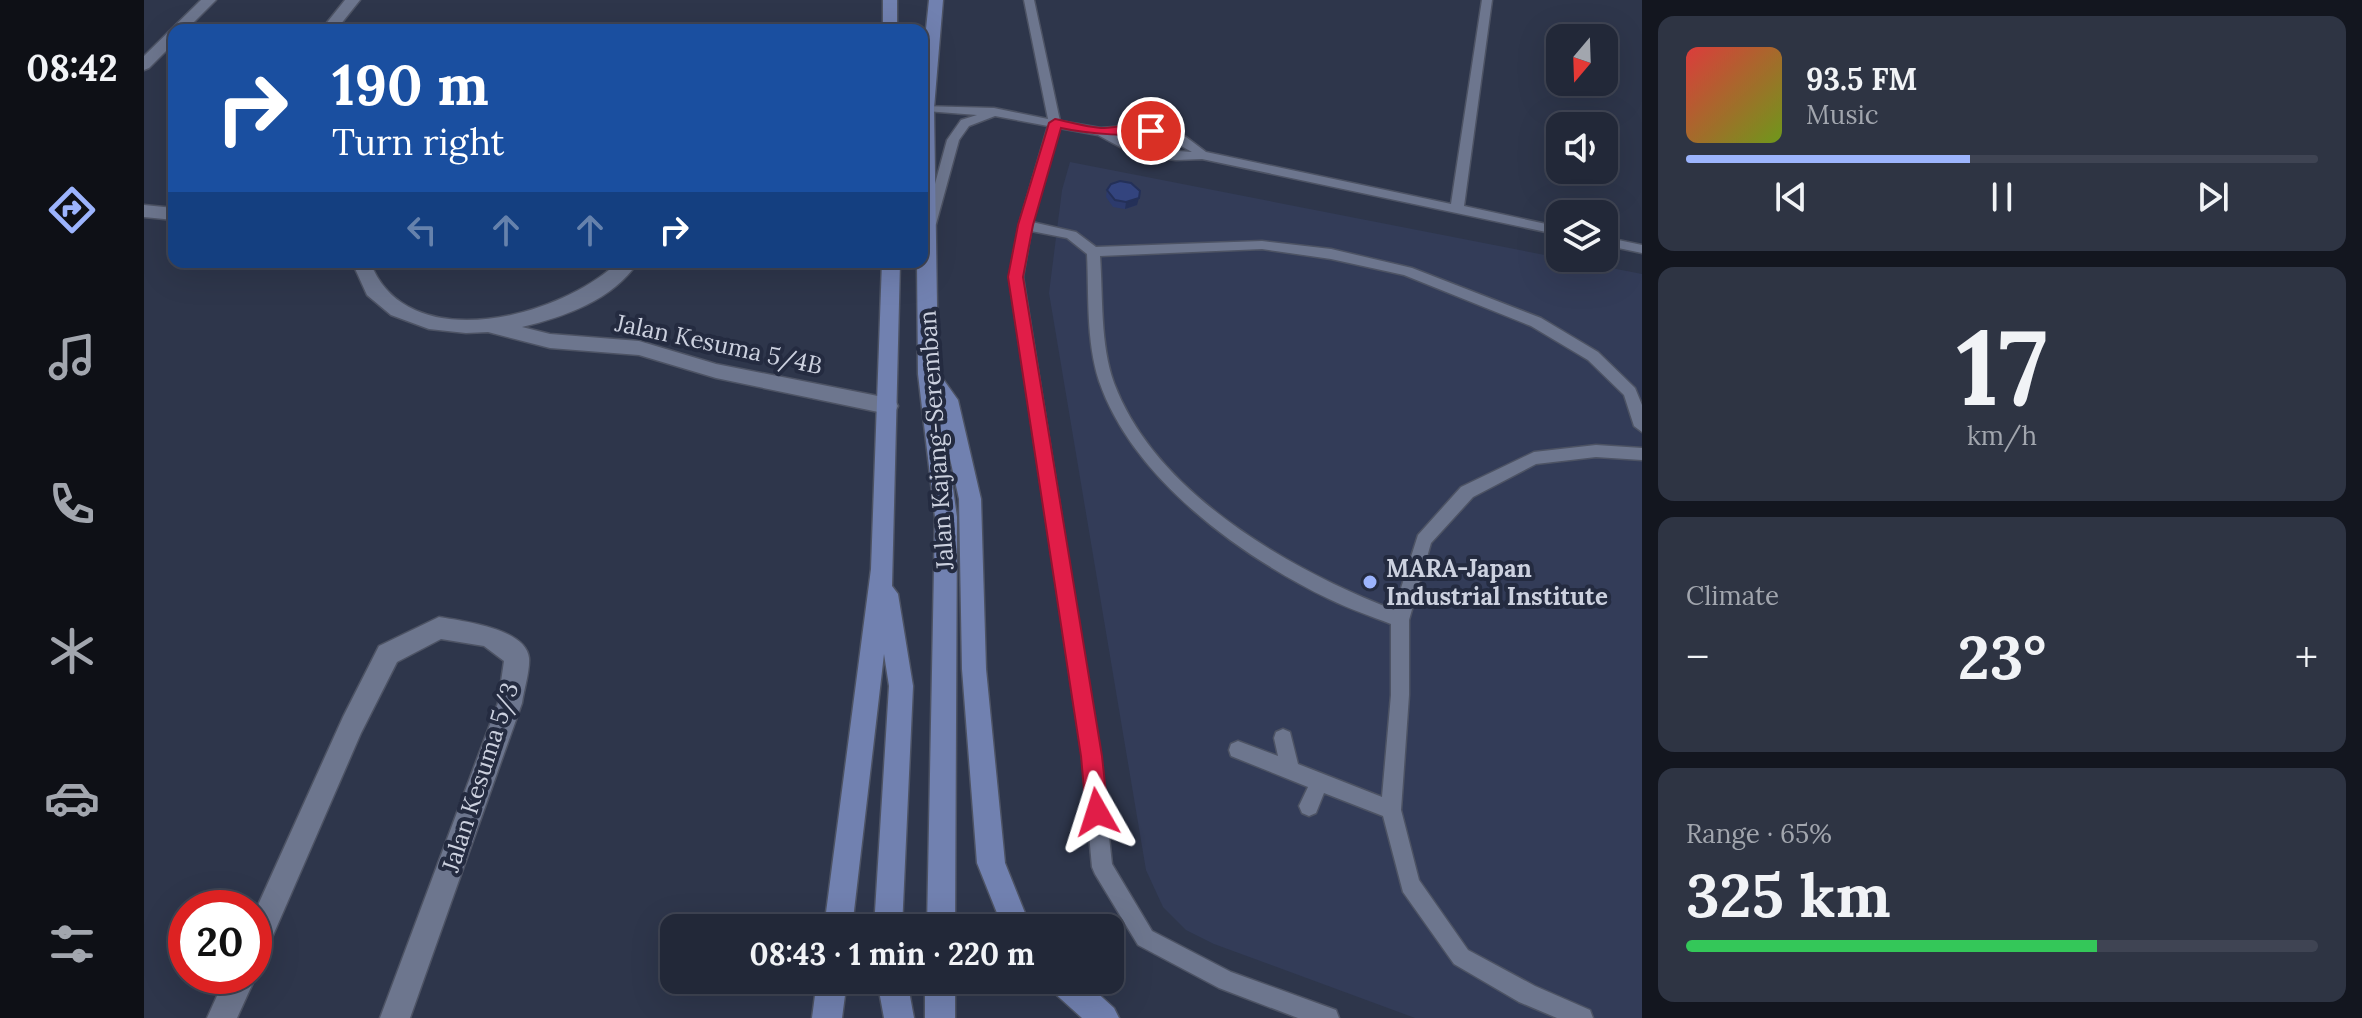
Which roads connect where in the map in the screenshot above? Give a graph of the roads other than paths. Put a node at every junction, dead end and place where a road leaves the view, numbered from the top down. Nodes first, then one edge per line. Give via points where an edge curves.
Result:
1 (209, 0) edge
2 (353, 0) edge
3 (890, 0) edge
4 (936, 0) edge
5 (1029, 0) edge
6 (1487, 0) edge
7 (186, 24) edge
8 (333, 24) edge
9 (890, 24) edge
10 (168, 42) edge
11 (144, 65) edge
12 (928, 86) edge
13 (928, 108) edge
14 (994, 112) junction
15 (1055, 123) junction
16 (1101, 132) junction
17 (1202, 155) junction
18 (1457, 209) junction
19 (144, 211) edge
20 (168, 213) edge
21 (1025, 225) junction
22 (1546, 228) edge
23 (928, 229) edge
24 (1618, 244) edge
25 (1642, 249) edge
26 (1093, 252) junction
27 (364, 268) edge
28 (624, 268) edge
29 (891, 268) edge
30 (926, 268) edge
31 (492, 326) junction
32 (928, 374) junction
33 (888, 406) junction
34 (1642, 426) edge
35 (1642, 454) edge
36 (882, 569) junction
37 (1400, 620) junction
38 (1283, 738) dead end
39 (1238, 750) dead end
40 (1290, 771) junction
41 (1319, 782) junction
42 (1309, 806) dead end
43 (1391, 810) junction
44 (272, 905) edge
45 (840, 914) edge
46 (889, 914) edge
47 (941, 914) edge
48 (1011, 914) edge
49 (233, 994) edge
50 (830, 994) edge
51 (893, 994) edge
52 (940, 994) edge
53 (1077, 994) edge
54 (222, 1018) edge
55 (395, 1018) edge
56 (827, 1018) edge
57 (899, 1018) edge
58 (940, 1018) edge
59 (1104, 1018) edge
60 (1328, 1018) edge
61 (1582, 1018) edge

1 - 7 street
2 - 8 street
3 - 9 main road
4 - 12 main road, Jalan Kajang-Seremban
5 - 15 lane
6 - 18 lane
10 - 11 street
13 - 14 lane
14 - 15 lane
14 - 23 lane via 965,123 953,140
15 - 16 lane
15 - 21 lane
16 - 17 lane via 1154,154 1183,159
16 - 17 lane via 1151,131 1180,139
17 - 18 lane
18 - 22 lane
19 - 20 street
21 - 26 lane via 1071,235
21 - 60 lane via 1016,277 1091,756 1102,867 1145,938 1226,981
24 - 25 lane
26 - 34 lane via 1262,245 1407,271 1536,322 1593,356 1630,392
26 - 37 lane via 1106,379 1128,428 1173,481 1243,539 1327,591
27 - 31 street, Jalan Kesuma 5/4B via 374,290 403,312 444,325
28 - 31 street, Jalan Kesuma 5/4B via 587,297 542,316
29 - 33 main road, Jalan Kajang-Seremban
30 - 32 main road, Jalan Kajang-Seremban
31 - 33 street, Jalan Kesuma 5/4B via 550,341 639,348 716,371
32 - 47 main road, Jalan Kajang-Seremban via 946,517
32 - 48 main road via 948,400 970,499 974,669 991,863
33 - 36 main road, Jalan Kajang-Seremban
35 - 37 lane via 1596,451 1534,458 1467,492 1424,540
36 - 45 main road, Jalan Kajang-Seremban
36 - 46 main road via 901,686
37 - 43 lane
38 - 40 lane
39 - 40 lane
40 - 41 lane
41 - 42 lane
41 - 43 lane
43 - 61 lane via 1410,885 1461,957
44 - 55 street, Jalan Kesuma 5/3 via 388,654 439,628 490,636 517,657 510,703
49 - 54 street
50 - 56 main road
51 - 57 main road
52 - 58 main road
53 - 59 main road

